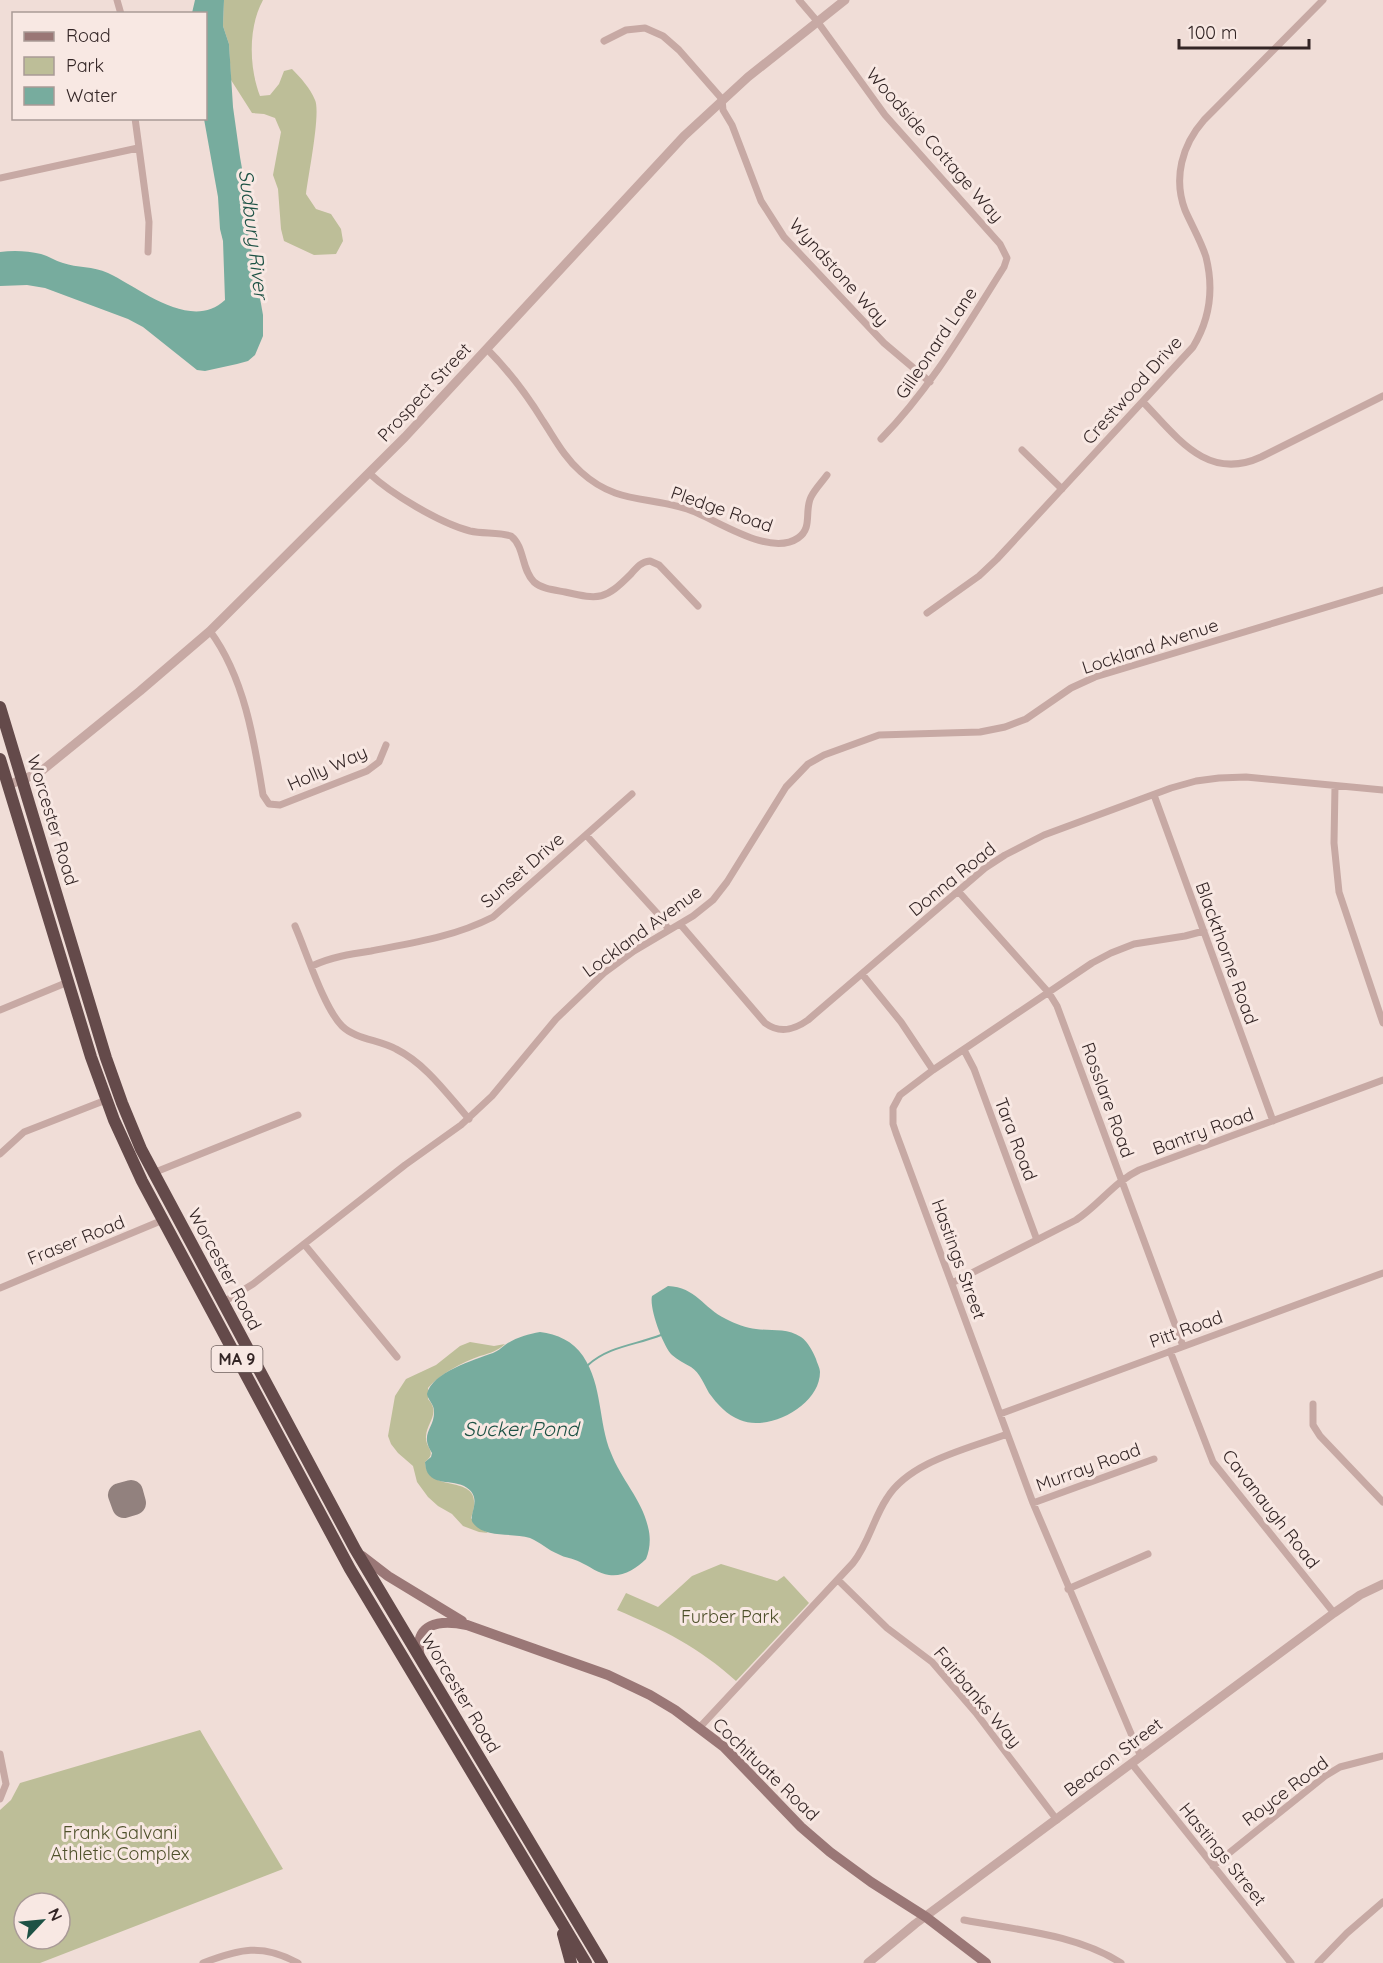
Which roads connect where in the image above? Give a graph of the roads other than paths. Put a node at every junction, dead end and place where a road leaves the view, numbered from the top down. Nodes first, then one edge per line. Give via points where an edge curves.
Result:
1 (799, 0) edge
2 (845, 0) edge
3 (1323, 0) edge
4 (817, 21) junction
5 (604, 41) dead end
6 (722, 99) junction
7 (135, 120) edge
8 (138, 148) junction
9 (0, 178) edge
10 (148, 252) dead end
11 (1007, 258) joint
12 (487, 349) junction
13 (930, 382) junction
14 (1383, 396) edge
15 (1143, 402) junction
16 (881, 439) dead end
17 (1022, 450) dead end
18 (369, 473) junction
19 (827, 474) dead end
20 (1062, 489) junction
21 (1383, 590) edge
22 (698, 606) dead end
23 (927, 613) dead end
24 (210, 631) junction
25 (0, 706) edge
26 (386, 746) dead end
27 (0, 759) edge
28 (23, 780) junction
29 (8, 785) junction
30 (1335, 786) junction
31 (1383, 790) edge
32 (632, 794) dead end
33 (1154, 795) junction
34 (585, 835) junction
35 (958, 891) junction
36 (680, 924) junction
37 (295, 926) dead end
38 (669, 930) junction
39 (1204, 931) junction
40 (312, 966) junction
41 (862, 974) junction
42 (68, 982) junction
43 (1049, 993) junction
44 (0, 1010) edge
45 (1383, 1023) edge
46 (964, 1050) junction
47 (933, 1070) junction
48 (1383, 1080) edge
49 (106, 1100) junction
50 (298, 1115) dead end
51 (469, 1119) junction
52 (1273, 1121) junction
53 (0, 1154) edge
54 (153, 1173) junction
55 (1122, 1180) junction
56 (163, 1220) junction
57 (1037, 1239) junction
58 (304, 1244) junction
59 (1383, 1273) edge
60 (952, 1283) junction
61 (0, 1288) edge
62 (222, 1303) junction
63 (1183, 1346) junction
64 (1170, 1351) junction
65 (397, 1357) dead end
66 (1313, 1404) dead end
67 (1000, 1414) junction
68 (1007, 1434) junction
69 (1154, 1459) dead end
70 (1383, 1502) edge
71 (1033, 1503) junction
72 (355, 1549) junction
73 (1148, 1554) dead end
74 (838, 1580) junction
75 (1383, 1584) edge
76 (1068, 1589) junction
77 (1334, 1613) junction
78 (467, 1625) junction
79 (420, 1659) junction
80 (700, 1727) junction
81 (0, 1754) edge
82 (1383, 1756) edge
83 (1141, 1757) junction
84 (1132, 1764) junction
85 (0, 1798) edge
86 (1057, 1820) junction
87 (1213, 1866) junction
88 (547, 1897) junction
89 (1383, 1902) edge
90 (926, 1917) junction
91 (964, 1920) dead end
92 (1111, 1960) edge
93 (203, 1963) edge
94 (298, 1963) edge
95 (571, 1963) edge
96 (586, 1963) edge
97 (602, 1963) edge
98 (868, 1963) edge
99 (986, 1963) edge
100 (1121, 1963) edge
101 (1292, 1963) edge
102 (1318, 1963) edge

1 - 4 street, Woodside Cottage Way
2 - 4 street, Prospect Street
3 - 15 street, Crestwood Drive via 1212,111 1189,142 1180,170 1180,189 1205,255 1209,308 1193,347
4 - 6 street, Prospect Street
4 - 11 street, Woodside Cottage Way via 885,115 1000,243
5 - 6 street via 636,28 654,31 679,50
6 - 12 street, Prospect Street
6 - 13 street, Wyndstone Way via 723,110 757,190 777,228 884,343
7 - 8 street
8 - 9 street
8 - 10 street via 149,222
11 - 13 street, Gilleonard Lane
12 - 18 street, Prospect Street
12 - 19 street, Pledge Road via 510,372 575,467 622,496 686,509 743,535 782,544 805,531 811,498
13 - 16 street, Gilleonard Lane
14 - 15 street via 1261,457 1233,466 1196,453
15 - 20 street, Crestwood Drive
17 - 20 street
18 - 22 street via 390,490 445,521 477,532 511,536 518,543 530,577 545,588 598,597 614,590 641,564 650,561 659,565
18 - 24 street, Prospect Street
20 - 23 street, Crestwood Drive via 988,568
21 - 36 street, Lockland Avenue via 1095,677 1071,688 1026,719 1005,727 980,732 879,735 816,759 786,787 720,891
24 - 26 street, Holly Way via 224,652 242,697 263,795 269,804 280,805 367,771 379,762
24 - 28 street, Prospect Street via 39,773
25 - 28 highway, Worcester Road / MA 9
27 - 29 highway, Worcester Road / MA 9
28 - 29 street, Prospect Street
28 - 54 highway, Worcester Road / MA 9 via 106,1058
29 - 42 highway, Worcester Road / MA 9
30 - 31 street, Donna Road
30 - 33 street, Donna Road via 1219,778 1184,784
30 - 45 street via 1334,843 1340,892
32 - 34 street, Sunset Drive
33 - 35 street, Donna Road via 1030,842 995,861
33 - 39 street, Blackthorne Road
34 - 38 street
34 - 40 street, Sunset Drive via 504,909 480,924
35 - 41 street, Donna Road
35 - 43 street, Rosslare Road
36 - 38 street, Lockland Avenue
36 - 41 street, Donna Road via 758,1017 778,1030 800,1025
37 - 40 street
38 - 51 street, Lockland Avenue via 613,966 565,1009
39 - 43 street, Hastings Street via 1122,948
39 - 52 street, Blackthorne Road
40 - 51 street via 342,1026 396,1048 412,1059
41 - 47 street
42 - 44 street
42 - 49 highway, Worcester Road / MA 9
43 - 46 street, Hastings Street
43 - 55 street, Rosslare Road
46 - 47 street, Hastings Street
46 - 57 street, Tara Road
47 - 60 street, Hastings Street via 900,1095 893,1116
48 - 52 street, Bantry Road
49 - 53 street via 24,1132
49 - 56 highway, Worcester Road / MA 9
50 - 54 street
51 - 58 street, Lockland Avenue
52 - 55 street, Bantry Road via 1139,1170
54 - 62 highway, Worcester Road / MA 9
55 - 57 street, Bantry Road via 1084,1216
55 - 63 street, Rosslare Road
56 - 61 street, Fraser Road
56 - 88 highway, Worcester Road / MA 9 via 346,1562
57 - 60 street, Bantry Road
58 - 62 street, Lockland Avenue
58 - 65 street
59 - 63 street, Pitt Road
60 - 67 street, Hastings Street
62 - 72 highway, Worcester Road / MA 9
63 - 64 street, Pitt Road
64 - 67 street, Pitt Road
64 - 77 street, Cavanaugh Road via 1213,1462
66 - 70 street via 1313,1425 1320,1436
67 - 68 street, Hastings Street
68 - 71 street, Hastings Street
68 - 74 street via 922,1466 898,1483 886,1499 860,1554
69 - 71 street, Murray Road
71 - 76 street, Hastings Street
72 - 78 main road, Cochituate Road via 382,1572
72 - 79 highway, Worcester Road / MA 9
73 - 76 street
74 - 80 street
74 - 86 street, Fairbanks Way via 892,1632 932,1662
75 - 77 street, Beacon Street
76 - 83 street, Hastings Street
77 - 83 street, Beacon Street
78 - 79 main road, Cochituate Road via 445,1621 433,1624 420,1640
78 - 80 main road, Cochituate Road via 608,1674
79 - 97 highway, Worcester Road / MA 9
80 - 90 main road, Cochituate Road via 823,1846
81 - 85 street via 6,1784
82 - 87 street, Royce Road via 1340,1767 1325,1776
83 - 84 street, Beacon Street
84 - 86 street, Beacon Street
84 - 87 street, Hastings Street
86 - 90 street, Beacon Street
87 - 101 street, Hastings Street
88 - 95 highway
88 - 96 highway, Worcester Road / MA 9
89 - 102 street
90 - 98 street, Beacon Street
90 - 99 main road, Cochituate Road
91 - 92 street via 1062,1939
92 - 100 street
93 - 94 street via 236,1951 256,1949

